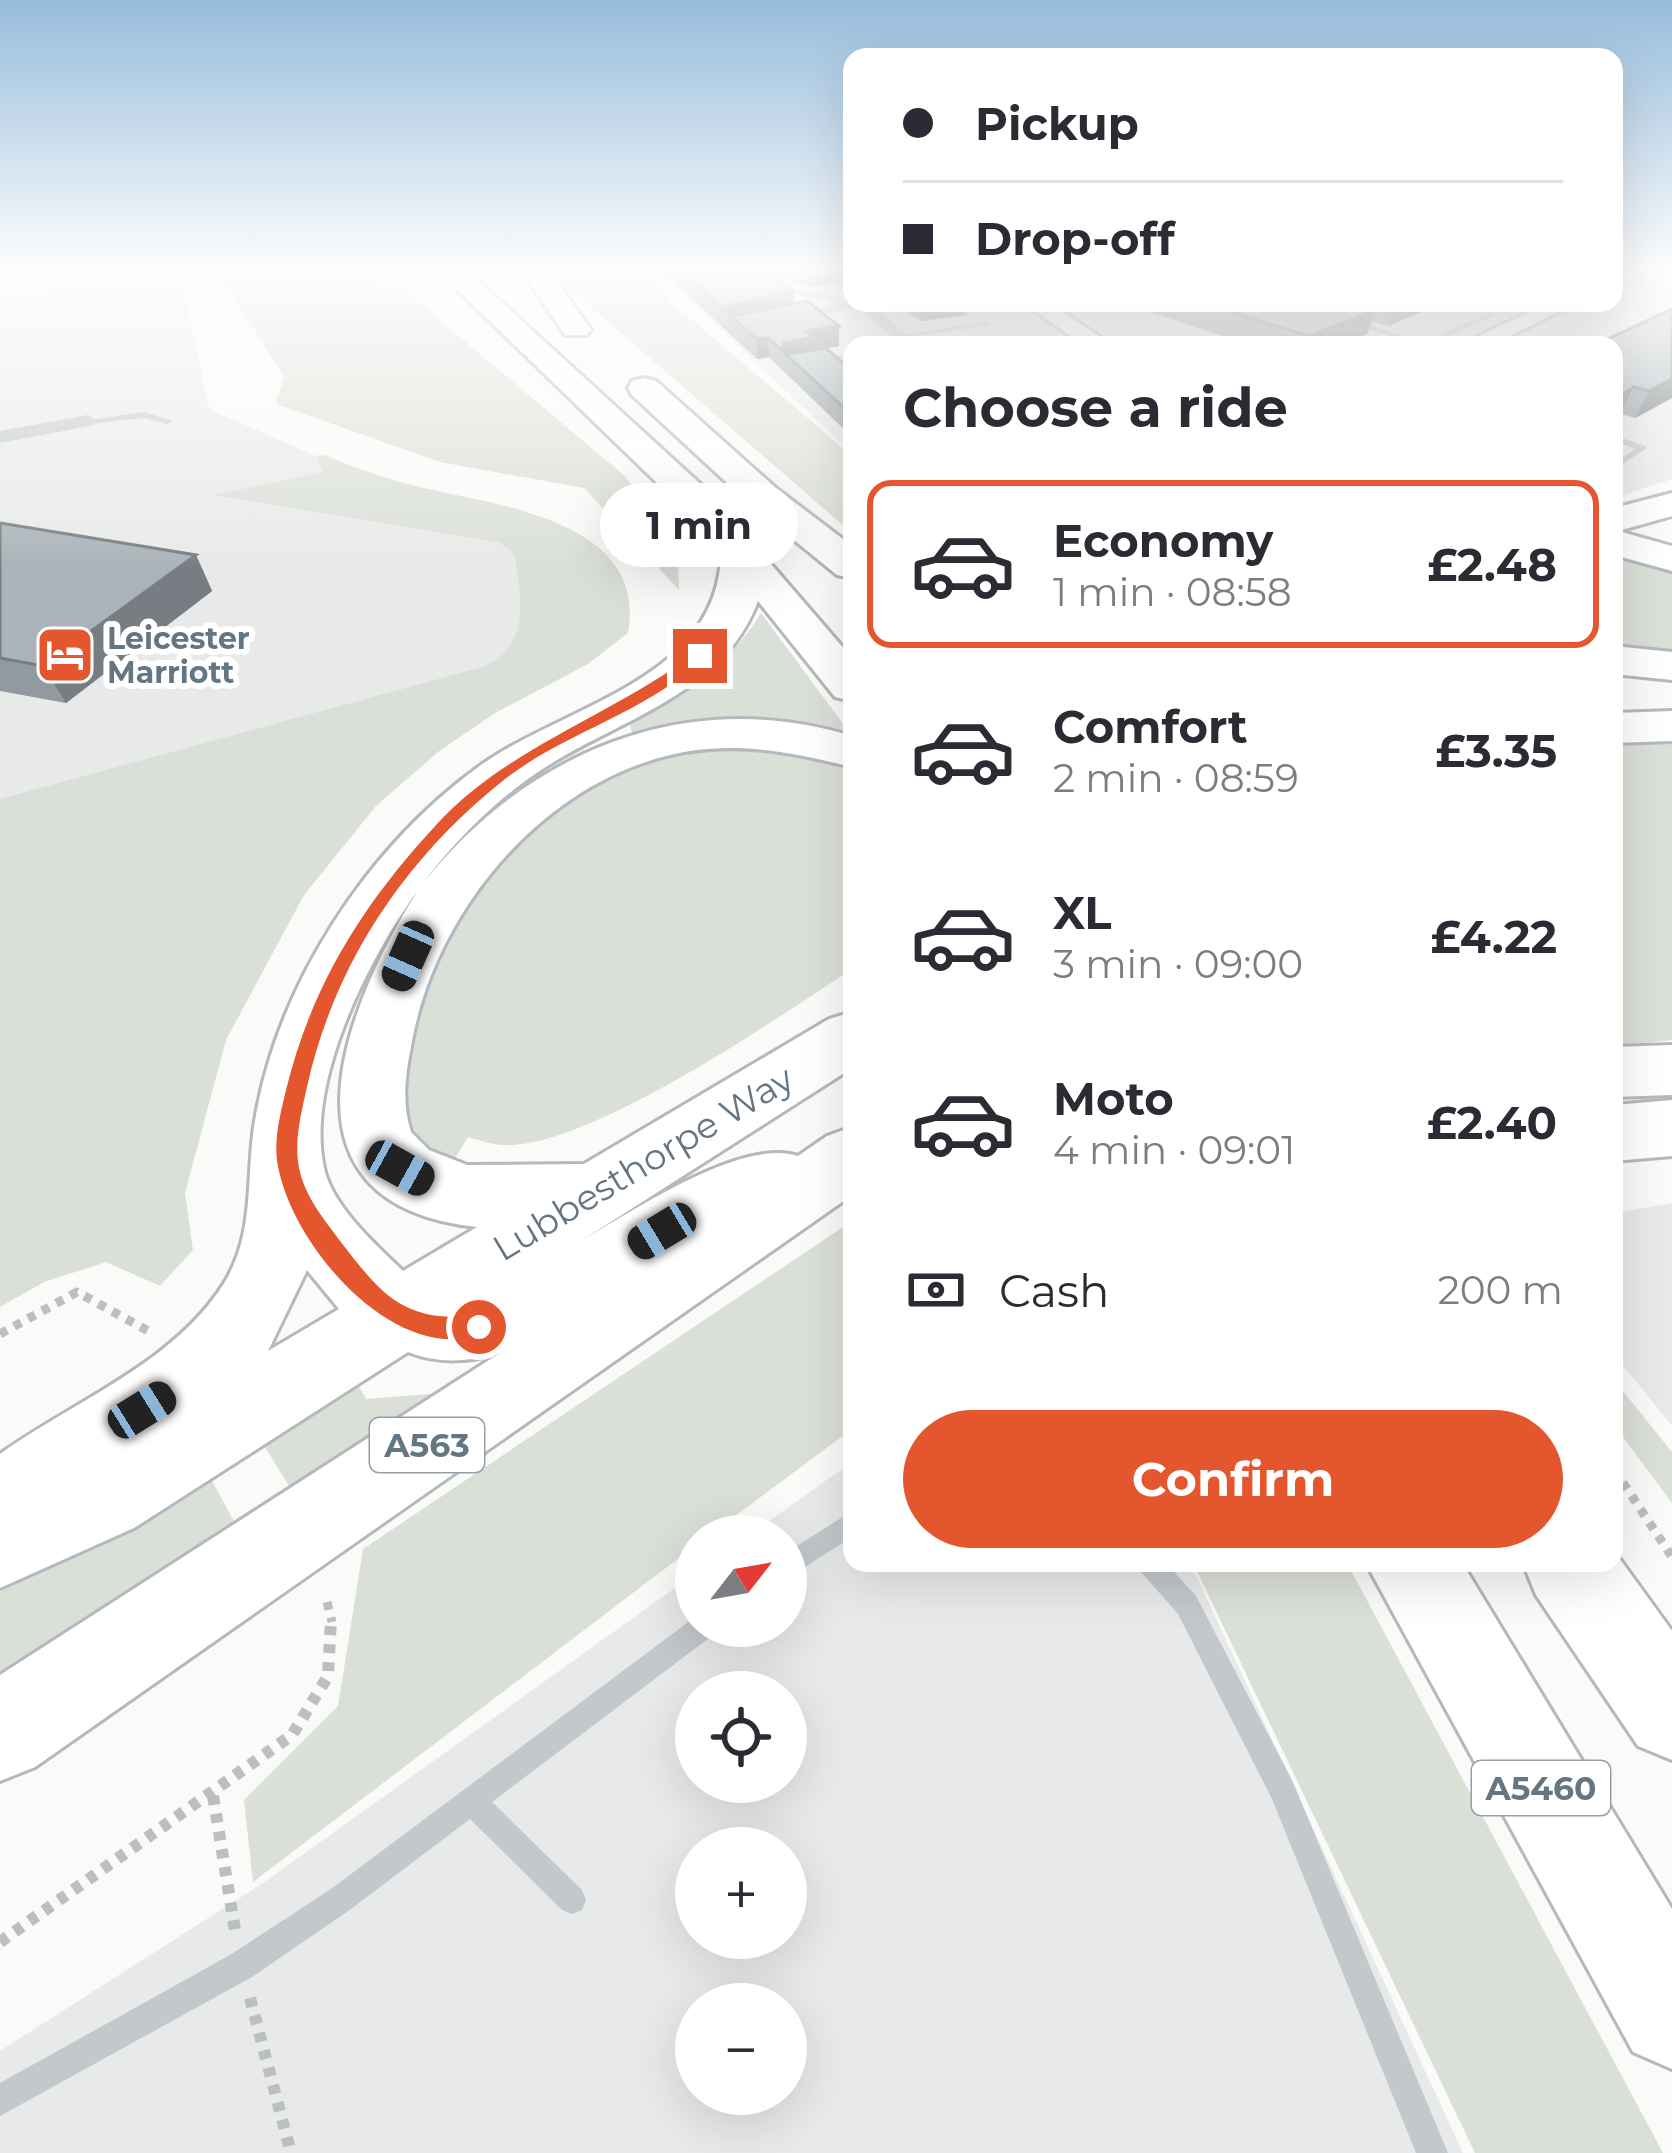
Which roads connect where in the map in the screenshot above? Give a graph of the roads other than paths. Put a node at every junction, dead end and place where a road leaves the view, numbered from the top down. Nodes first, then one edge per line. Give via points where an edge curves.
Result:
1 (561, 369) edge
2 (621, 369) edge
3 (88, 421) joint
4 (168, 421) dead end
5 (1623, 441) edge
6 (7, 443) edge
7 (1623, 460) edge
8 (764, 497) junction
9 (1672, 504) edge
10 (1623, 518) edge
11 (1623, 545) edge
12 (742, 550) junction
13 (843, 559) edge
14 (1672, 559) edge
15 (843, 584) edge
16 (843, 676) edge
17 (1672, 726) edge
18 (1623, 728) edge
19 (843, 749) edge
20 (839, 1043) edge
21 (1672, 1070) edge
22 (1623, 1072) edge
23 (1672, 1128) edge
24 (1623, 1132) edge
25 (843, 1155) edge
26 (843, 1159) edge
27 (289, 1171) junction
28 (590, 1192) junction
29 (394, 1316) junction
30 (0, 1507) edge
31 (843, 1529) edge
32 (0, 1544) edge
33 (807, 1553) edge
34 (1158, 1572) edge
35 (1416, 1572) edge
36 (1574, 1572) edge
37 (1618, 1572) edge
38 (676, 1647) edge
39 (1672, 1669) edge
40 (1672, 1712) edge
41 (0, 1732) edge
42 (470, 1800) junction
43 (572, 1900) dead end
44 (1672, 2013) edge
45 (0, 2100) edge
46 (1432, 2153) edge

1 - 12 highway
2 - 8 highway
3 - 4 lane
3 - 6 street
5 - 7 lane via 1642,448
8 - 13 highway
8 - 15 highway
9 - 10 highway
11 - 14 highway
12 - 16 highway
12 - 27 highway via 744,594 700,656 502,774 418,851 368,914 308,1040 287,1130
17 - 18 highway
19 - 28 highway via 792,735 736,732 619,755 533,802 432,913 377,1043 370,1116 382,1145 400,1168 470,1198
20 - 28 highway, Lubbesthorpe Way
21 - 22 highway
23 - 24 highway
25 - 29 highway, A563 via 701,1208 535,1305 479,1327 436,1330
26 - 41 highway, A563 via 748,1232
27 - 29 highway via 306,1212
27 - 30 highway via 268,1274 228,1342 170,1393
28 - 29 highway, Lubbesthorpe Way
29 - 32 highway, Lubbesthorpe Way via 103,1497
31 - 33 lane
34 - 46 lane via 1186,1605 1282,1790
35 - 44 highway, A5460
36 - 40 highway
37 - 39 highway
38 - 42 lane
42 - 43 lane
42 - 45 lane via 241,1966

